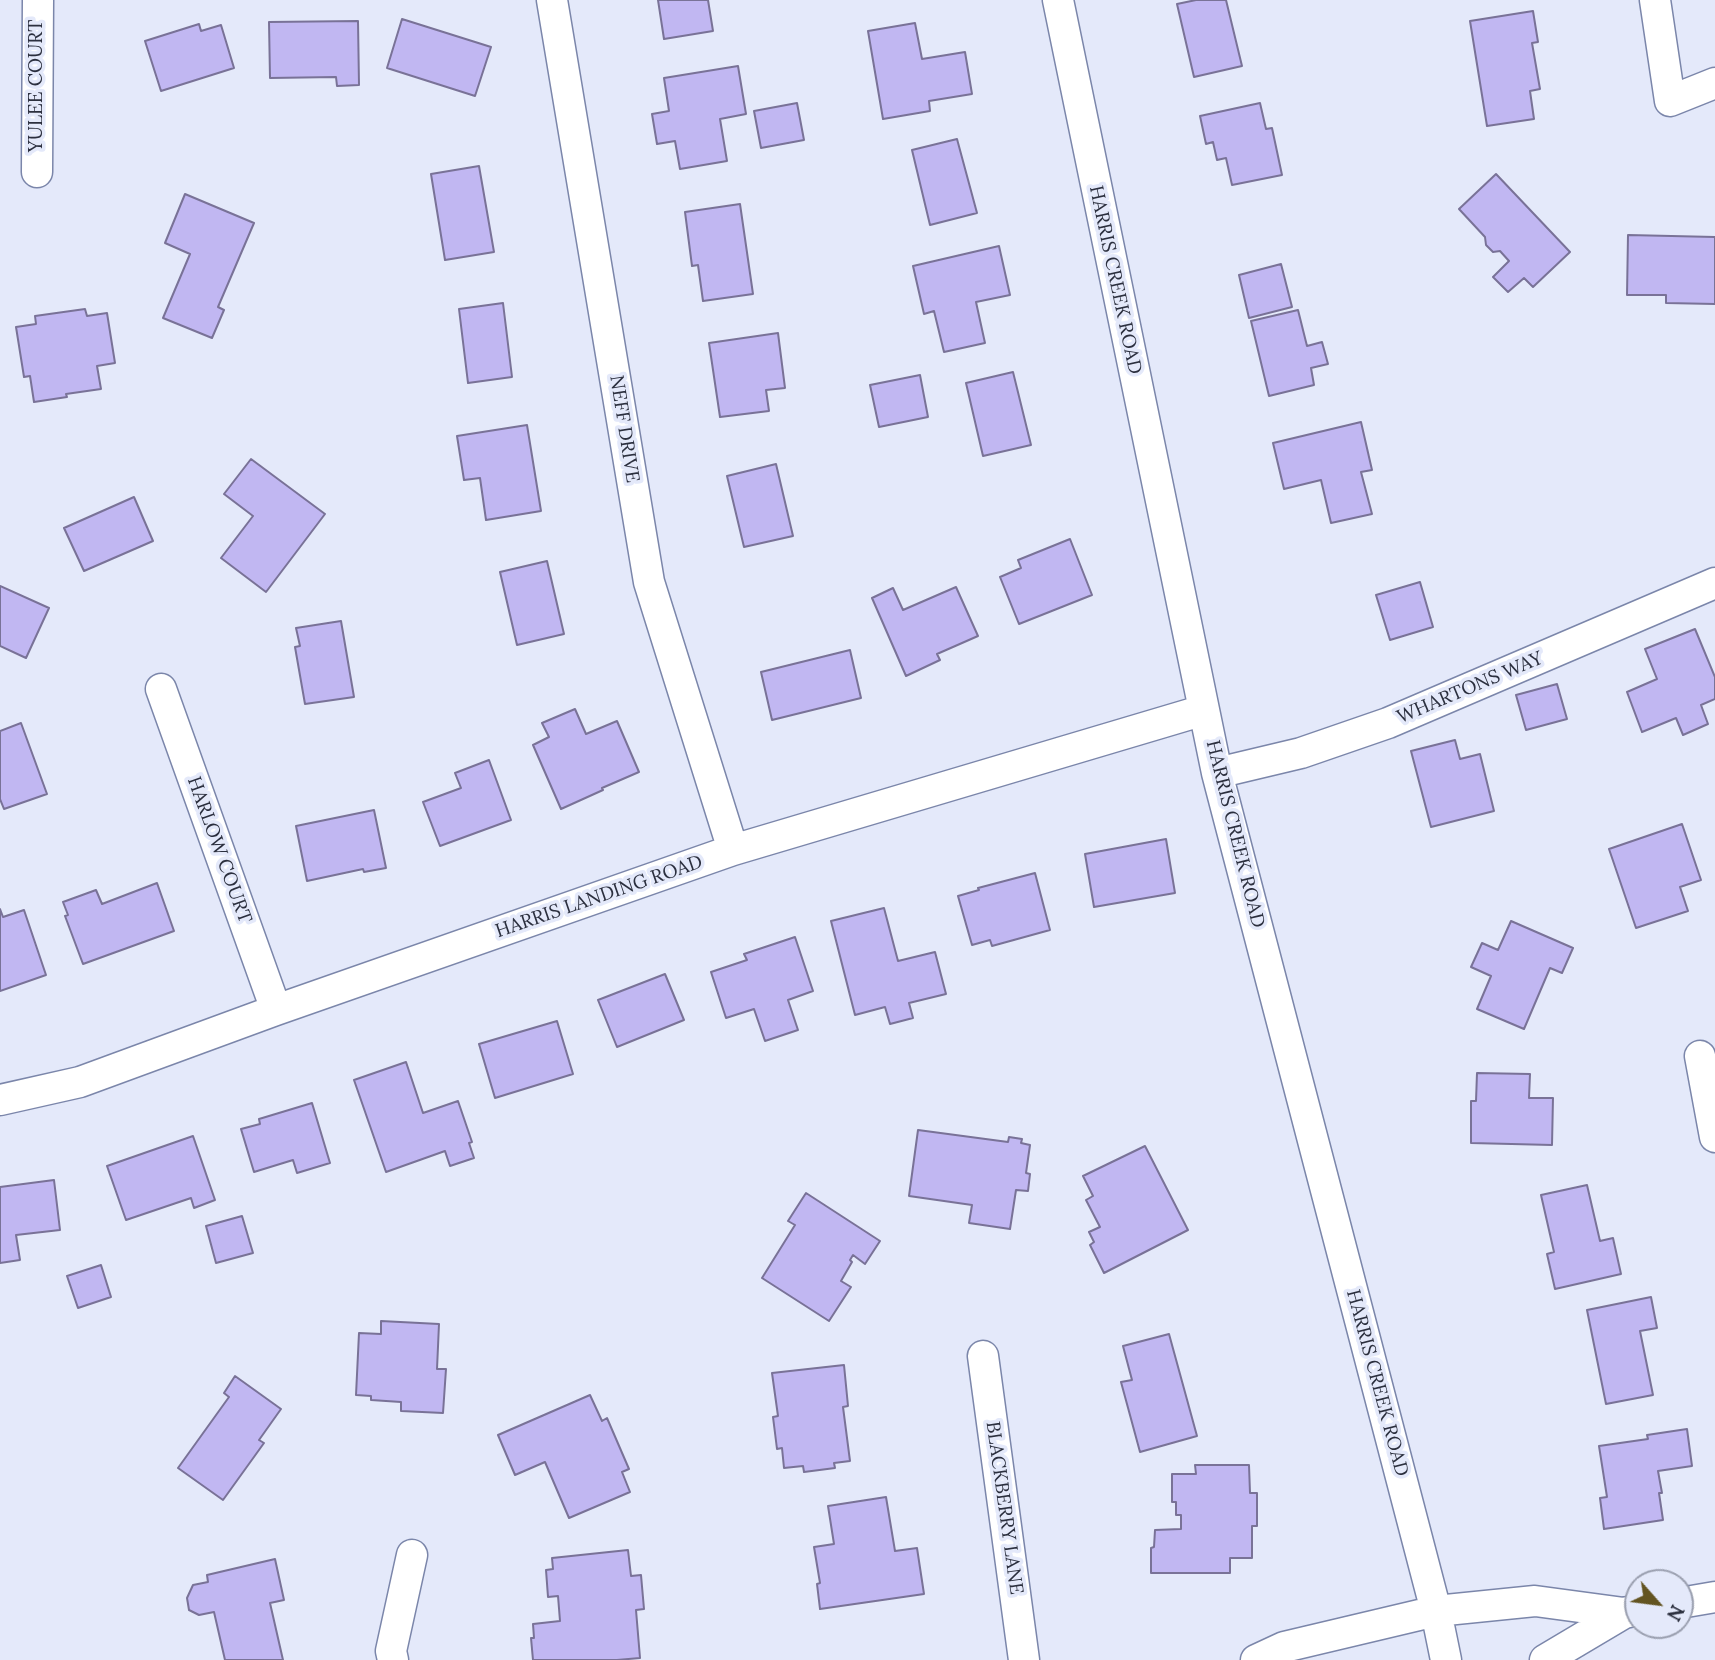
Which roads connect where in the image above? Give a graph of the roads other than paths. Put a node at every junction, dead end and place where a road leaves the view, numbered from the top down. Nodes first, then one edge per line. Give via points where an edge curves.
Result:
1 (38, 0) edge
2 (552, 0) edge
3 (1058, 0) edge
4 (1655, 0) edge
5 (1715, 83) edge
6 (37, 172) dead end
7 (1715, 583) edge
8 (161, 689) dead end
9 (1205, 710) junction
10 (1217, 773) junction
11 (733, 850) junction
12 (276, 1010) junction
13 (1700, 1056) dead end
14 (0, 1100) edge
15 (1715, 1137) edge
16 (983, 1356) dead end
17 (412, 1555) dead end
18 (1715, 1597) edge
19 (1694, 1601) edge
20 (1436, 1611) junction
21 (1624, 1611) edge
22 (1624, 1616) edge
23 (393, 1660) edge
24 (1024, 1660) edge
25 (1256, 1660) edge
26 (1446, 1660) edge
27 (1545, 1660) edge

1 - 6 street, YULEE COURT
2 - 11 street, NEFF DRIVE via 649,582
3 - 9 street, HARRIS CREEK ROAD
4 - 5 street via 1670,101
7 - 10 street, WHARTONS WAY via 1388,723 1301,753
8 - 12 street, HARLOW COURT
9 - 10 street, HARRIS CREEK ROAD
9 - 11 street, HARRIS LANDING ROAD
10 - 20 street, HARRIS CREEK ROAD
11 - 12 street, HARRIS LANDING ROAD
12 - 14 street, HARRIS LANDING ROAD via 80,1082
13 - 15 street
16 - 24 street, BLACKBERRY LANE
17 - 23 street via 391,1651
18 - 19 street
20 - 21 street via 1535,1601
20 - 25 street via 1284,1647
20 - 26 street, HARRIS CREEK ROAD
22 - 27 street

